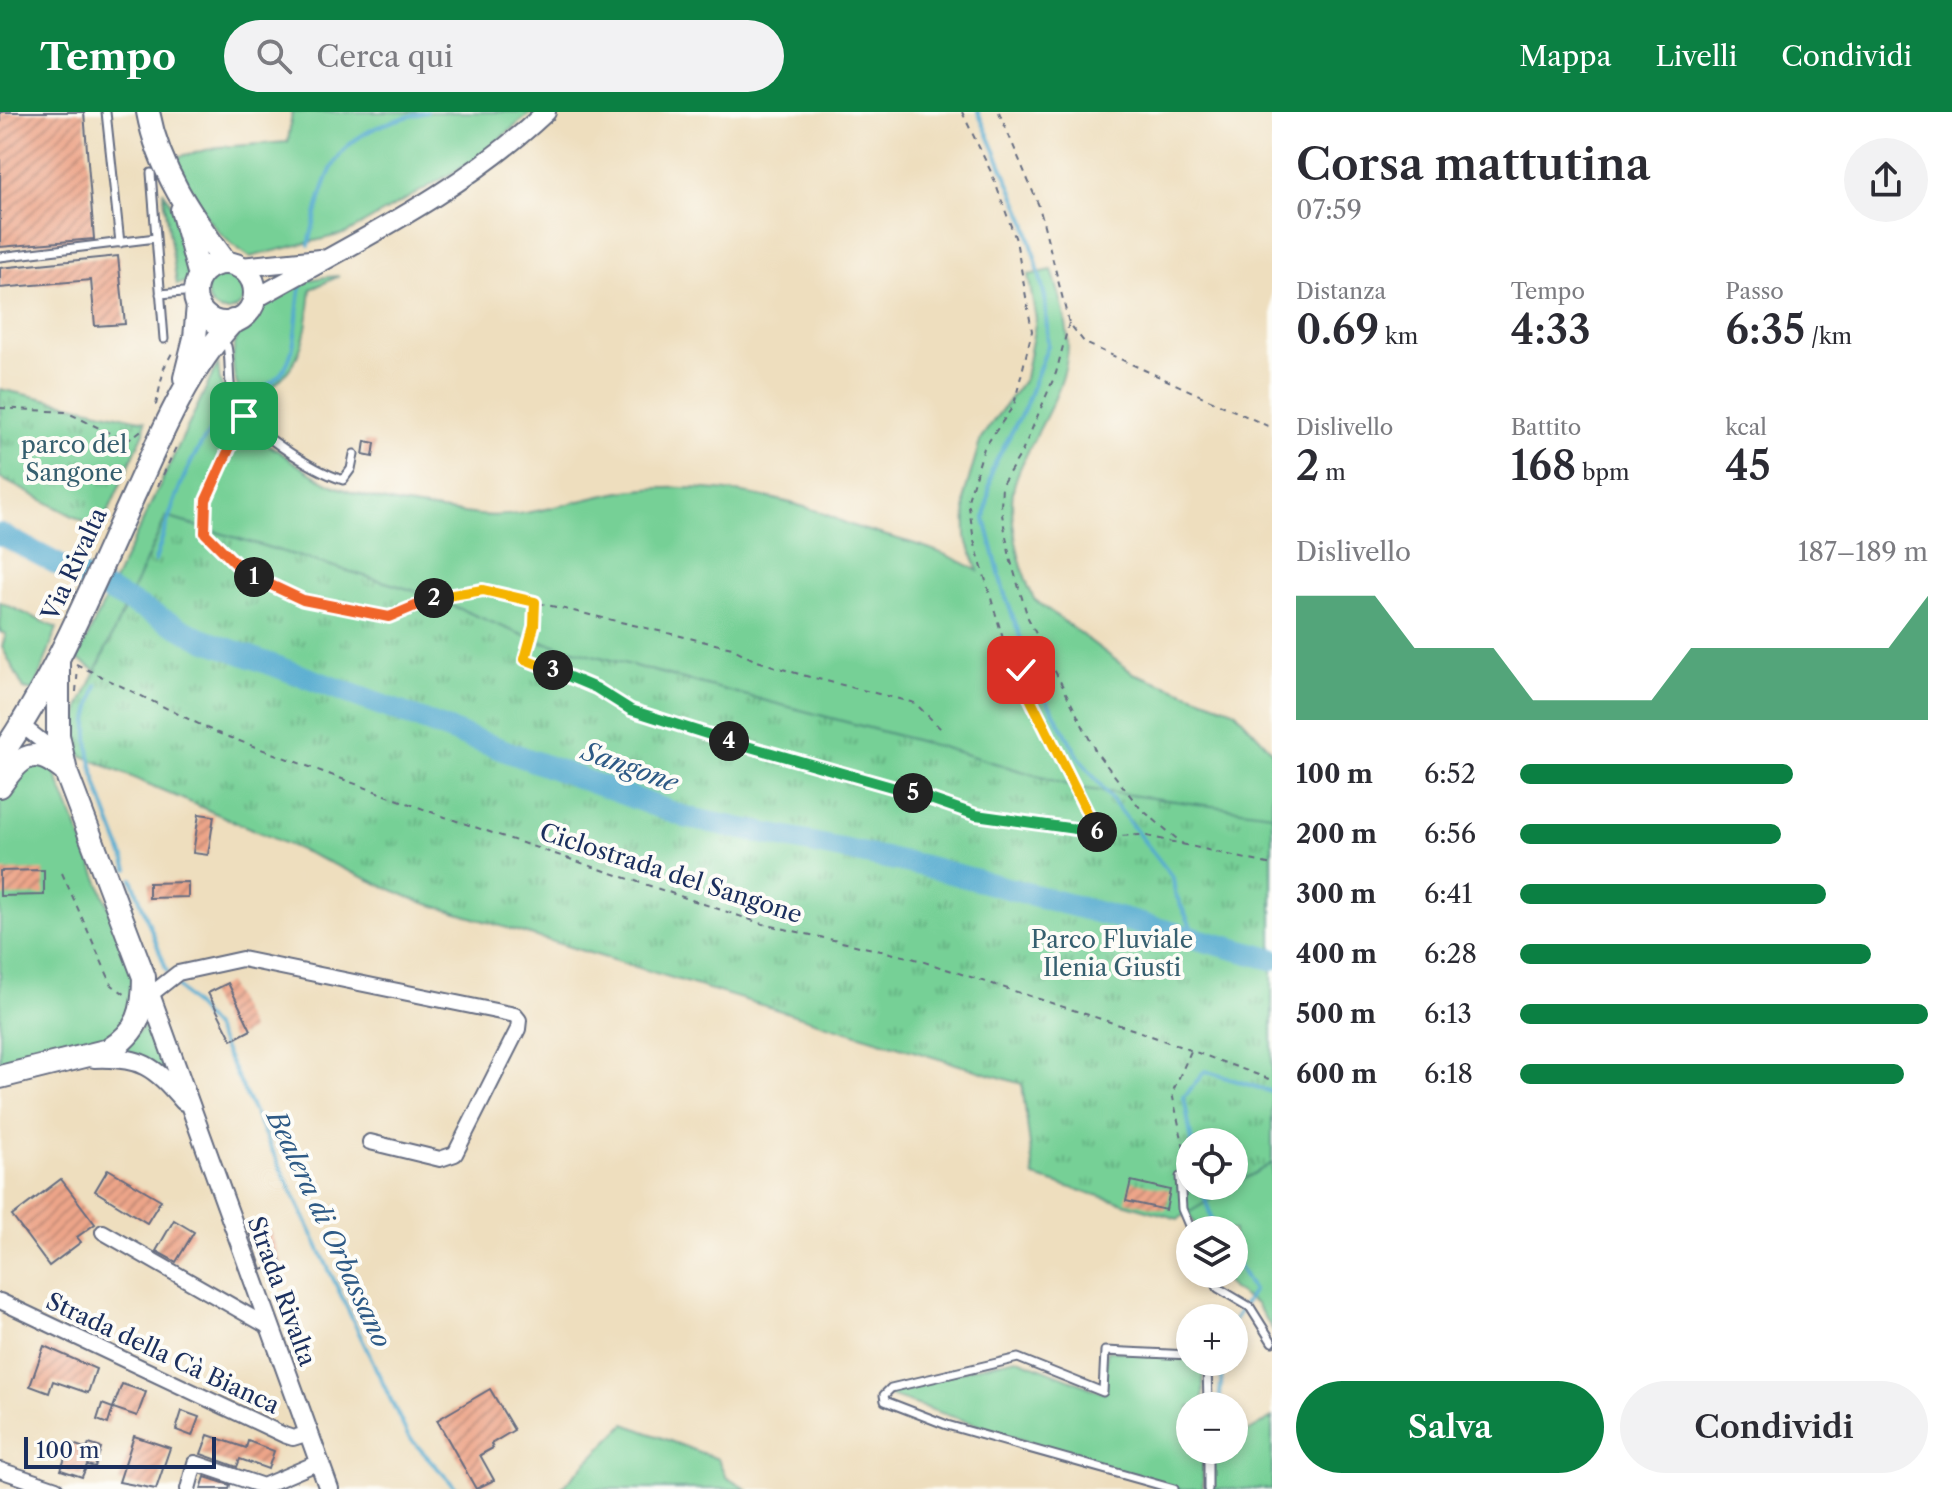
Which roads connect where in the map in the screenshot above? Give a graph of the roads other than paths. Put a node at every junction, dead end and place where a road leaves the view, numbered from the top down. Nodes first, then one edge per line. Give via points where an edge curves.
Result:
1 (106, 112) edge
2 (148, 112) edge
3 (546, 112) edge
4 (151, 173) dead end
5 (176, 189) junction
6 (156, 238) junction
7 (120, 243) junction
8 (0, 257) edge
9 (327, 258) junction
10 (233, 265) junction
11 (198, 291) junction
12 (160, 294) junction
13 (255, 299) junction
14 (233, 321) junction
15 (164, 339) dead end
16 (206, 339) junction
17 (354, 454) dead end
18 (65, 657) junction
19 (20, 724) junction
20 (0, 757) edge
21 (66, 772) junction
22 (0, 786) edge
23 (146, 993) junction
24 (86, 1058) junction
25 (0, 1077) edge
26 (191, 1109) junction
27 (370, 1142) dead end
28 (103, 1232) dead end
29 (1218, 1288) edge
30 (0, 1301) edge
31 (269, 1327) junction
32 (1272, 1342) edge
33 (1176, 1354) edge
34 (309, 1433) junction
35 (319, 1462) junction
36 (1208, 1464) edge
37 (0, 1470) edge
38 (56, 1489) edge
39 (188, 1489) edge
40 (329, 1489) edge
41 (1174, 1489) edge
42 (1208, 1489) edge

1 - 7 lane
2 - 5 main road via 154,142
3 - 9 street via 464,180 404,219
4 - 6 lane
5 - 10 main road
5 - 11 main road
6 - 7 lane
6 - 12 lane
7 - 8 lane
9 - 10 street
9 - 13 street
10 - 11 main road via 211,266
10 - 13 main road via 255,286
11 - 12 lane
11 - 14 main road via 212,320
11 - 16 main road, Via Rivalta
12 - 15 lane
13 - 14 main road, Via Rivalta via 251,309
14 - 16 main road, Via Rivalta
16 - 17 lane via 227,346 232,398 244,416 325,474 343,480
16 - 18 main road, Via Rivalta
18 - 19 main road, Via Rivalta
18 - 21 main road via 58,735
19 - 20 main road, Via Rivalta
19 - 21 street via 48,746
21 - 22 main road via 48,757 32,756 15,764
21 - 23 main road
23 - 24 main road via 138,1023 124,1041
23 - 26 street, Strada Rivalta
23 - 27 street via 178,973 242,959 518,1018 518,1029 455,1154 440,1159
24 - 25 main road
24 - 26 street, Strada Rivalta via 124,1057 144,1063
26 - 31 street, Strada Rivalta
28 - 31 street
29 - 32 lane via 1250,1307
30 - 34 street, Strada della Cà Bianca via 284,1435
31 - 34 street, Strada Rivalta
33 - 41 lane via 1105,1351 1103,1392 1018,1358 891,1388 884,1395 885,1401 947,1425
34 - 35 street, Strada Rivalta
35 - 39 street via 263,1486 195,1463
35 - 40 street, Strada Rivalta
36 - 42 lane
37 - 38 street

